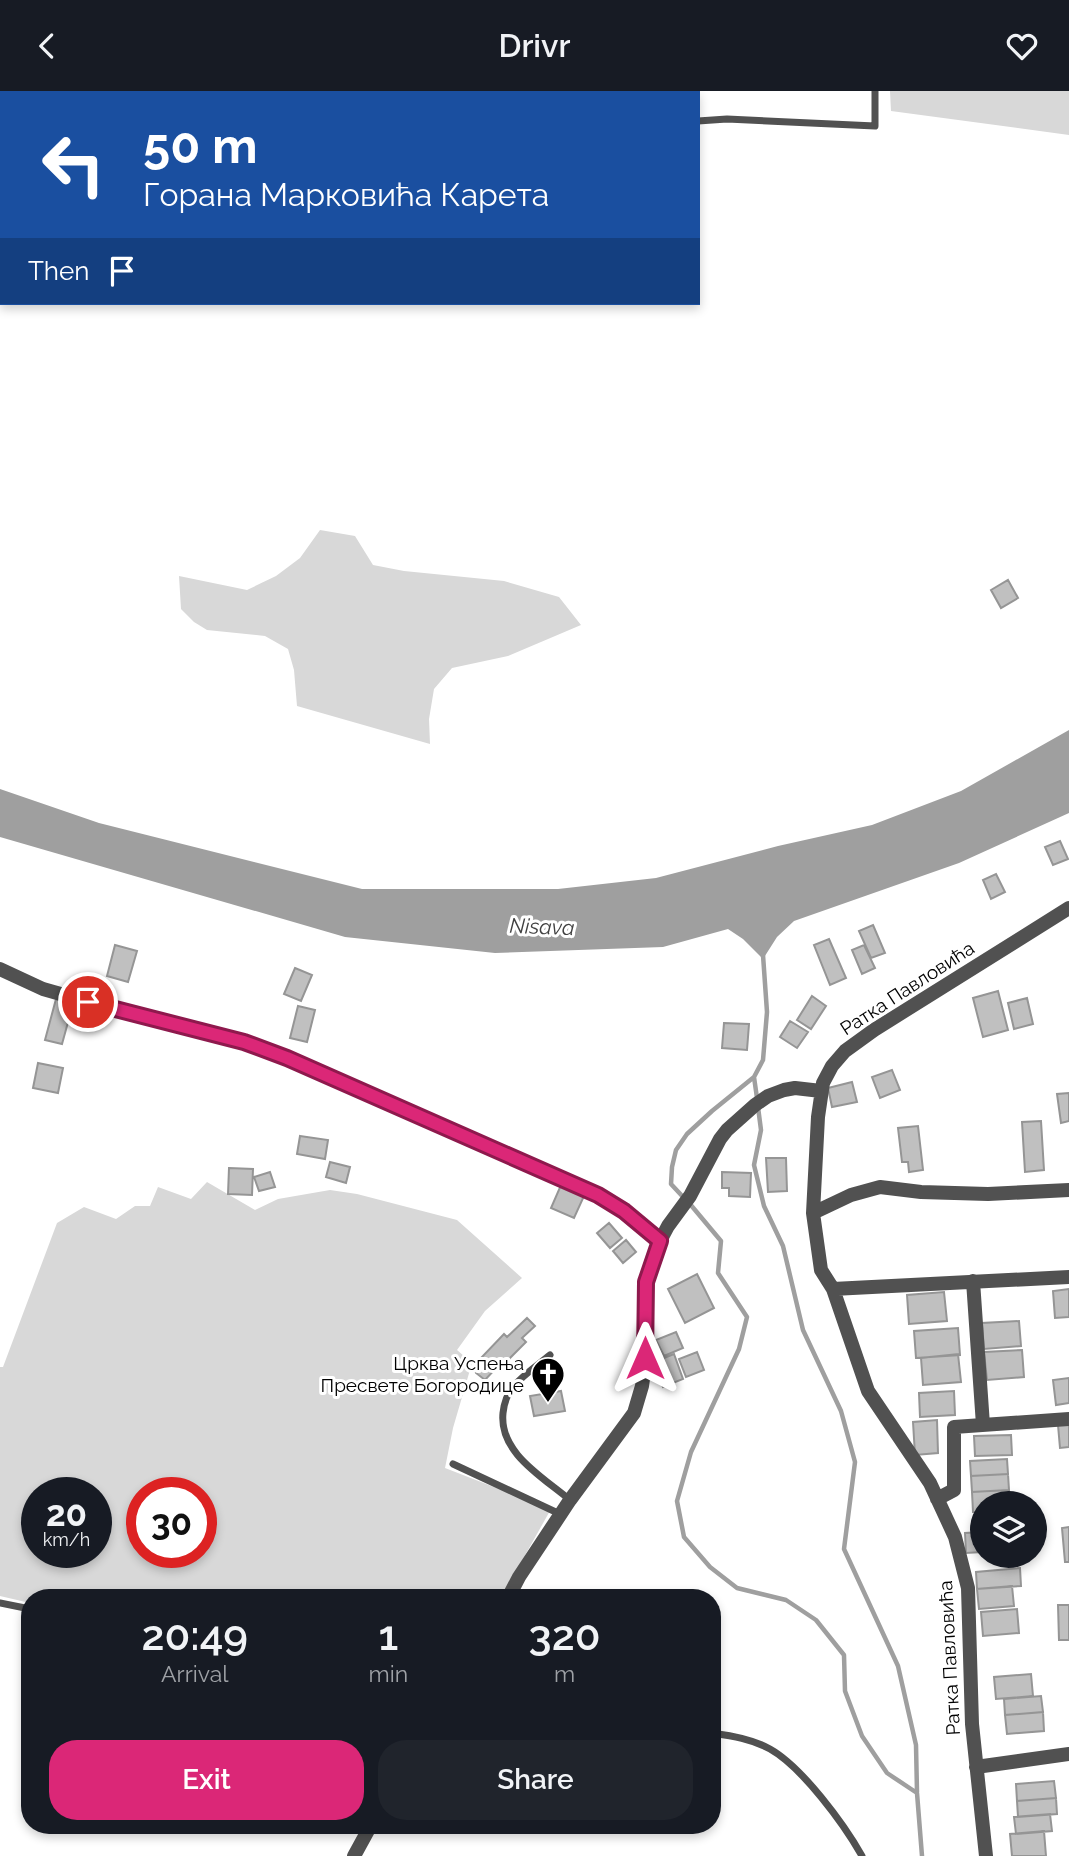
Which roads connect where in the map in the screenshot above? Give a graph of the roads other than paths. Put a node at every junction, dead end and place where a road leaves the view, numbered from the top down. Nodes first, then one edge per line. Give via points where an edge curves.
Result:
1 (875, 91) edge
2 (700, 121) edge
3 (1069, 908) edge
4 (0, 969) edge
5 (821, 1091) junction
6 (1069, 1190) edge
7 (813, 1213) junction
8 (660, 1241) junction
9 (1069, 1277) edge
10 (973, 1282) junction
11 (833, 1289) junction
12 (550, 1355) dead end
13 (1069, 1419) edge
14 (983, 1425) junction
15 (453, 1464) dead end
16 (937, 1499) junction
17 (570, 1500) junction
18 (560, 1514) junction
19 (513, 1589) edge
20 (0, 1603) edge
21 (21, 1607) edge
22 (721, 1735) edge
23 (1069, 1754) edge
24 (976, 1767) junction
25 (366, 1834) edge
26 (354, 1856) edge
27 (862, 1856) edge
28 (986, 1856) edge

1 - 2 lane via 875,126
3 - 5 street, Ратка Павловића via 855,1043 832,1066
4 - 8 street via 43,989 244,1042 287,1058 598,1195
5 - 7 street, Ратка Павловића
5 - 8 street via 784,1090 757,1103 727,1130
6 - 7 street via 988,1194 880,1187
7 - 11 street, Ратка Павловића via 821,1270
8 - 17 street via 646,1282 644,1372 636,1405
9 - 10 street
10 - 11 street
10 - 14 street
11 - 16 street, Ратка Павловића via 868,1391
12 - 17 lane via 513,1387 506,1399 503,1424 520,1458
13 - 14 street
14 - 16 street via 954,1427 954,1490
15 - 18 lane
16 - 24 street, Ратка Павловића via 955,1537 968,1588
17 - 18 street
18 - 19 street
20 - 21 lane
22 - 27 lane via 750,1740 782,1757 834,1813
23 - 24 street
24 - 28 street, Ратка Павловића
25 - 26 street

